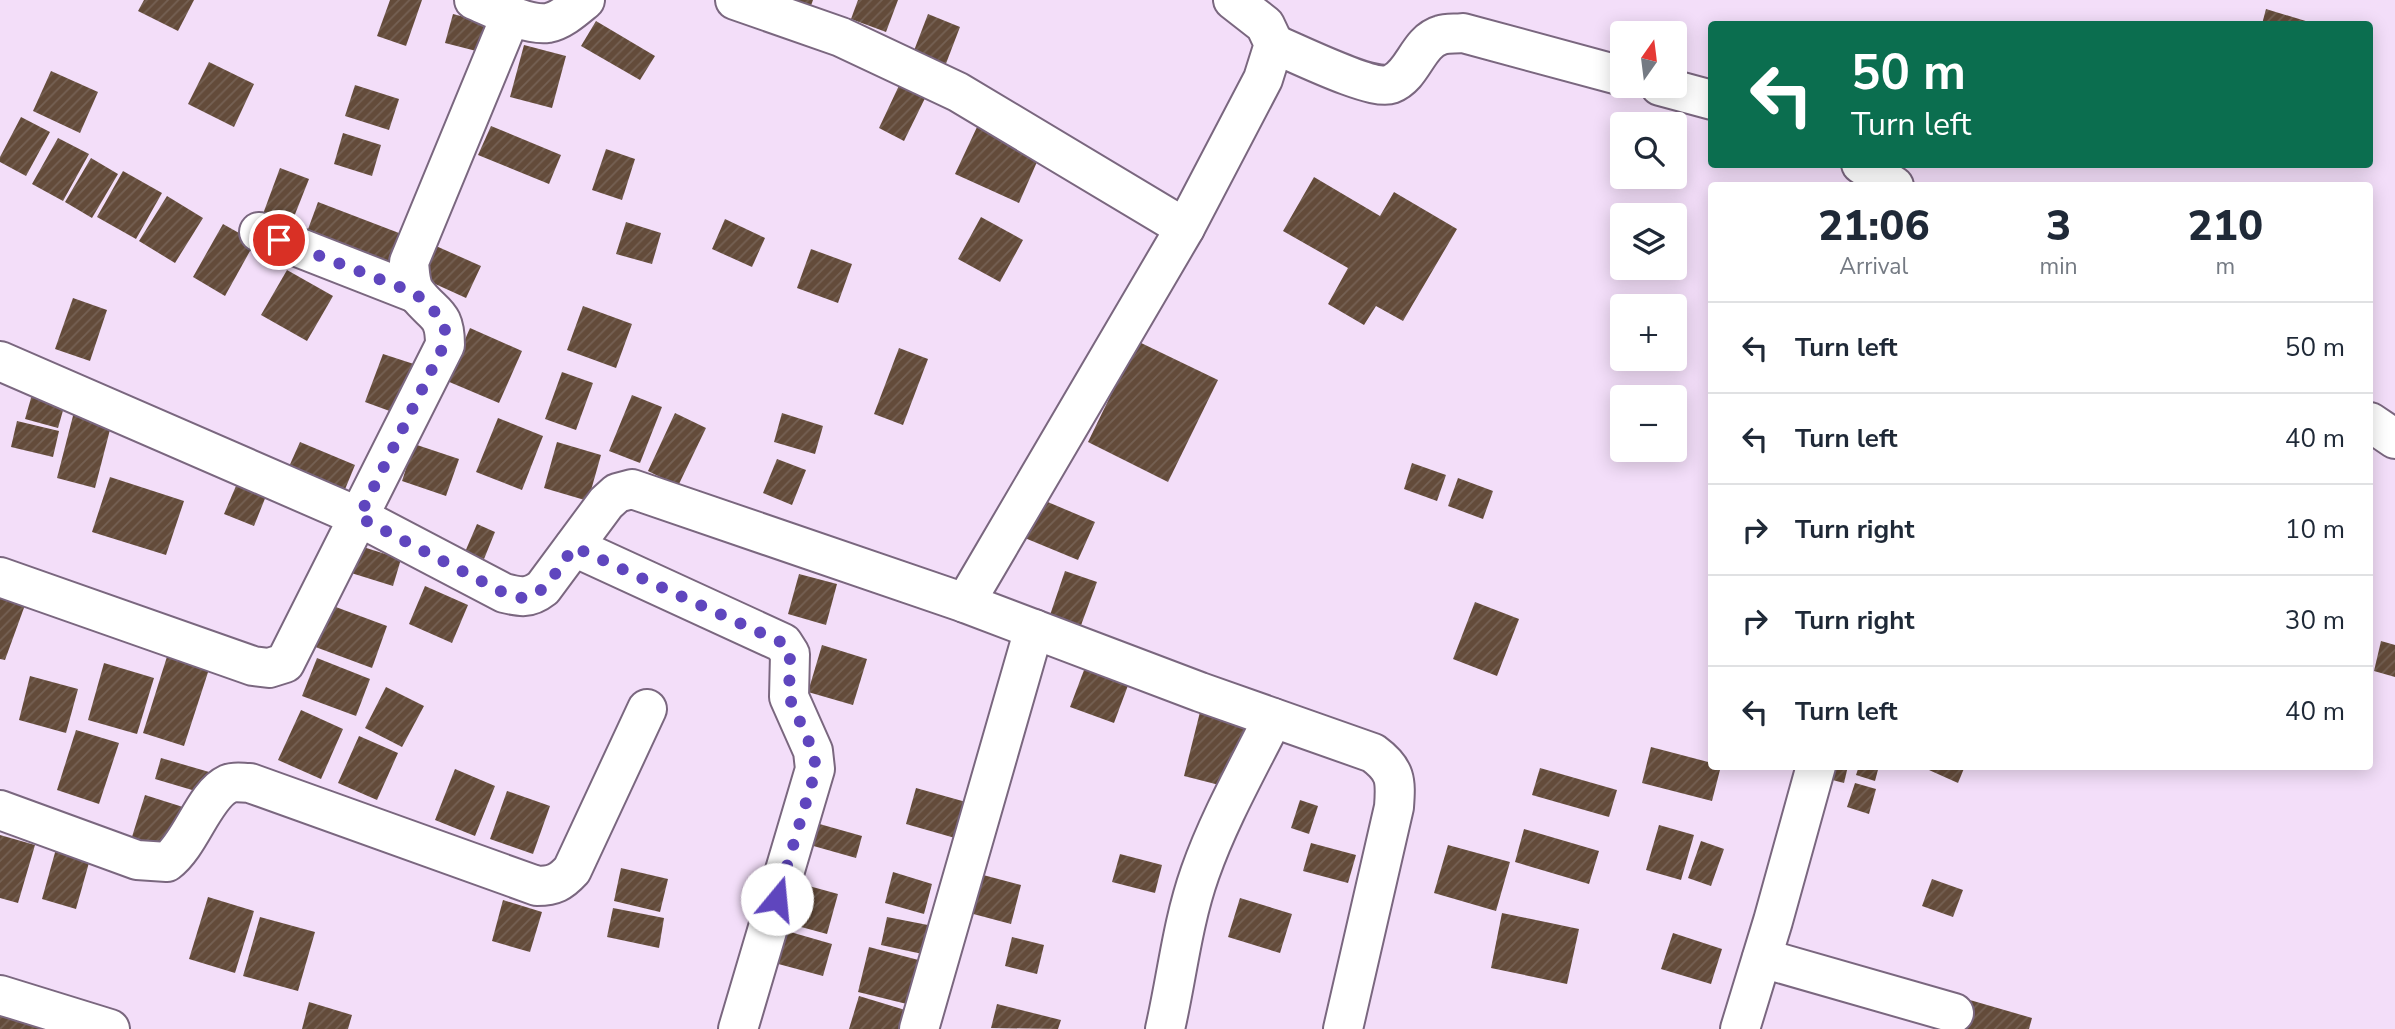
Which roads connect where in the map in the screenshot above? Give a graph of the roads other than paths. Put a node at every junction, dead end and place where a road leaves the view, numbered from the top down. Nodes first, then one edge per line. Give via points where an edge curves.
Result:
1 (474, 0) edge
2 (585, 0) edge
3 (735, 0) edge
4 (1233, 0) edge
5 (511, 15) junction
6 (1274, 44) junction
7 (1610, 73) edge
8 (1687, 93) edge
9 (1708, 99) edge
10 (1867, 168) edge
11 (1888, 182) edge
12 (1185, 228) junction
13 (258, 232) dead end
14 (415, 293) junction
15 (0, 361) edge
16 (2373, 424) edge
17 (2395, 439) edge
18 (359, 517) junction
19 (574, 547) junction
20 (0, 577) edge
21 (965, 603) junction
22 (1034, 629) junction
23 (647, 709) dead end
24 (1273, 718) junction
25 (1815, 770) edge
26 (0, 810) edge
27 (1762, 958) junction
28 (0, 995) edge
29 (1954, 1013) dead end
30 (50, 1020) edge
31 (110, 1029) edge
32 (738, 1029) edge
33 (919, 1029) edge
34 (1165, 1029) edge
35 (1343, 1029) edge
36 (1740, 1029) edge

1 - 5 street
2 - 5 street via 547,23
3 - 12 street via 841,37 958,92
4 - 6 street via 1265,25
5 - 14 street via 410,262
6 - 7 street via 1368,83 1391,84 1427,42 1462,33
6 - 12 street via 1263,79
8 - 9 street
10 - 11 street
12 - 21 street
13 - 14 street
14 - 18 street via 438,315 445,328 444,345
15 - 18 street
16 - 17 street
18 - 19 street via 504,593 523,598 543,588
18 - 20 street via 285,663 269,668
19 - 21 street via 606,503 617,493 632,489
19 - 32 street via 783,643 790,654 789,697 813,751 816,769
21 - 22 street
22 - 24 street
22 - 33 street
23 - 26 street via 572,870 550,886 537,887 250,783 229,784 217,791 178,853 167,862 137,860
24 - 34 street via 1200,872
24 - 35 street via 1373,752 1389,765 1396,784
25 - 27 street
27 - 29 street
27 - 36 street
28 - 30 street
30 - 31 street

